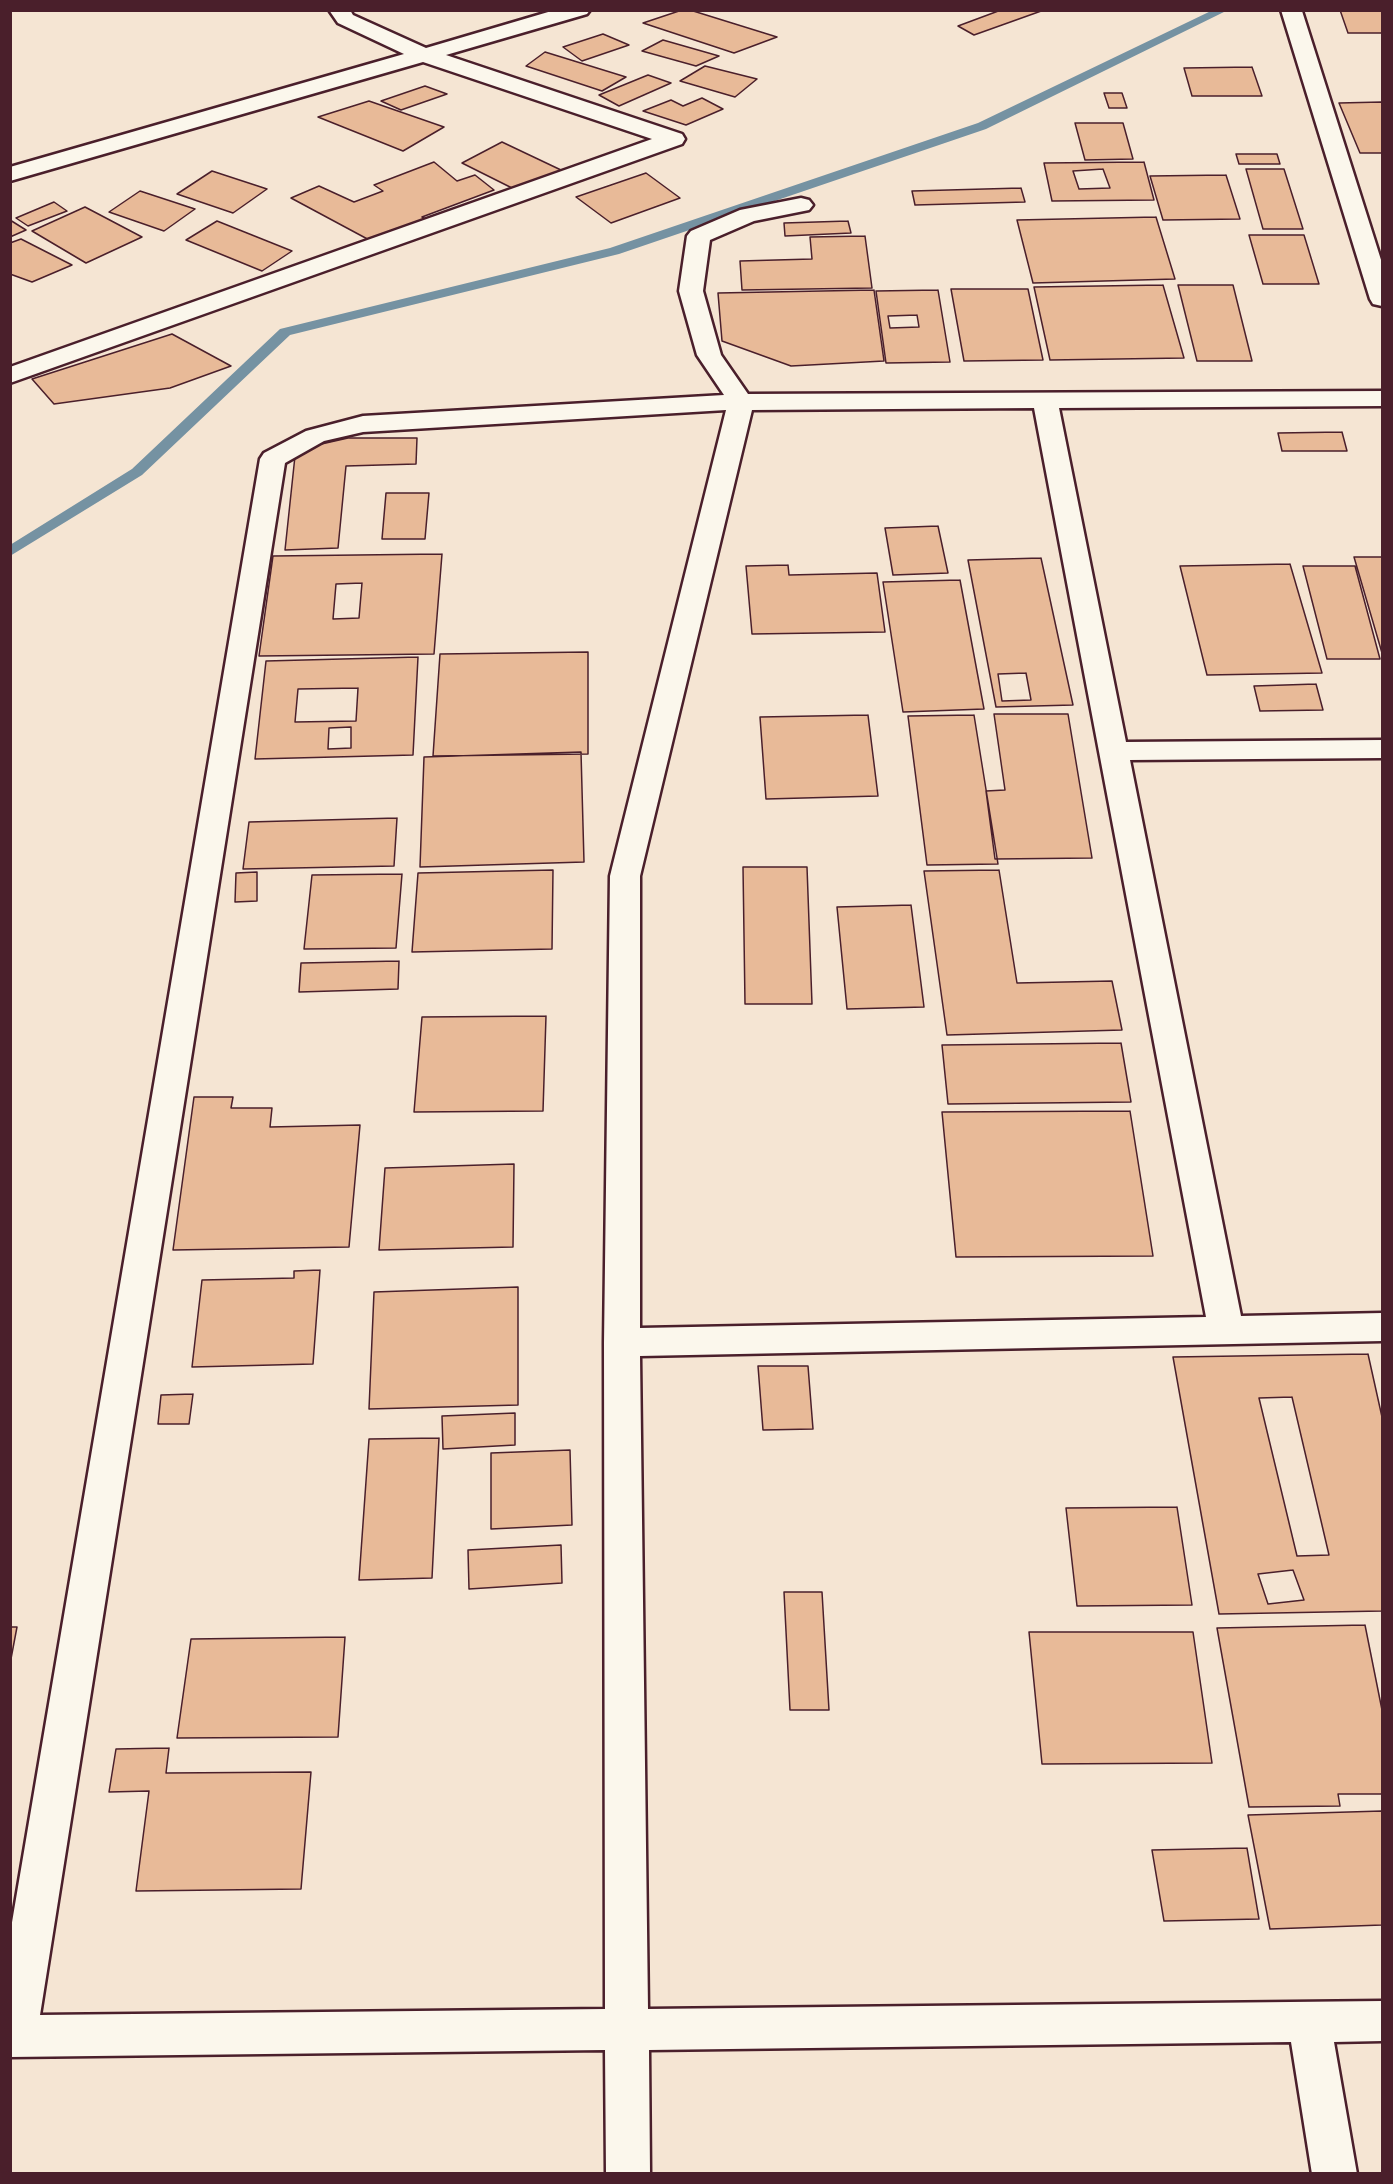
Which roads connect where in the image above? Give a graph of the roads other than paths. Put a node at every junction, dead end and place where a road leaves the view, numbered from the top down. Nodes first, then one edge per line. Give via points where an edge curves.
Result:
1 (339, 10) edge
2 (580, 10) edge
3 (1291, 11) edge
4 (424, 55) junction
5 (10, 174) edge
6 (801, 205) dead end
7 (1383, 299) edge
8 (10, 376) edge
9 (1383, 398) edge
10 (1045, 400) junction
11 (741, 402) junction
12 (1383, 749) edge
13 (1113, 751) junction
14 (1383, 1327) edge
15 (1226, 1330) junction
16 (622, 1342) junction
17 (1383, 2021) edge
18 (1310, 2022) junction
19 (629, 2030) junction
20 (13, 2036) edge
21 (628, 2174) edge
22 (1335, 2174) edge

1 - 4 street via 345,19
2 - 4 street
3 - 7 street
4 - 5 street
4 - 8 street via 674,139
6 - 11 street via 748,215 699,236 691,291 709,355
9 - 10 street
10 - 11 street
10 - 13 street
11 - 16 street via 624,876
11 - 20 street via 363,424 315,436 273,459
12 - 13 street
13 - 15 street
14 - 15 street
15 - 16 street
16 - 19 street
17 - 18 street
18 - 19 street
18 - 22 street
19 - 20 street
19 - 21 street

